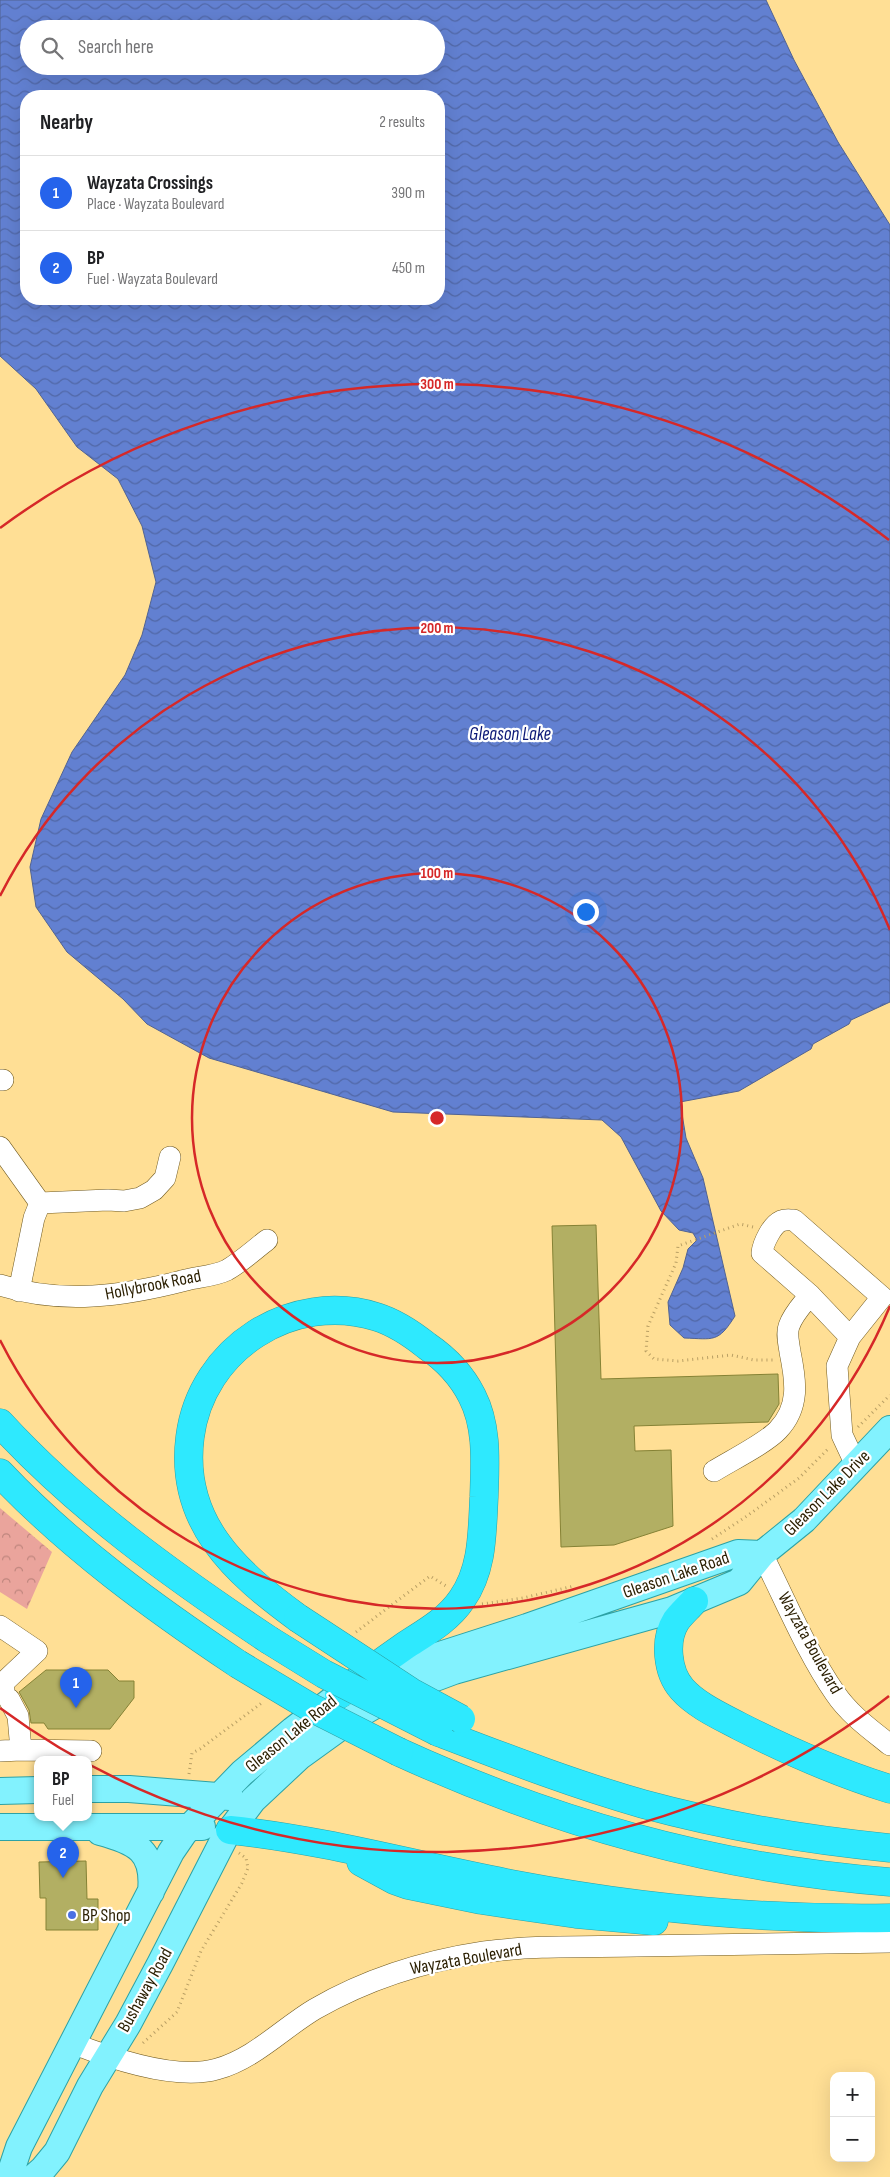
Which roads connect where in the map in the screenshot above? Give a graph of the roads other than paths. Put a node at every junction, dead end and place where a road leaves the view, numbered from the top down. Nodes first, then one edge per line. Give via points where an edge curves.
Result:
1 (0, 1146) edge
2 (170, 1157) dead end
3 (40, 1203) junction
4 (267, 1240) dead end
5 (9, 1288) edge
6 (810, 1294) junction
7 (850, 1337) junction
8 (0, 1422) edge
9 (890, 1429) edge
10 (856, 1465) junction
11 (714, 1471) dead end
12 (0, 1473) edge
13 (762, 1554) junction
14 (694, 1601) junction
15 (0, 1626) edge
16 (339, 1695) junction
17 (450, 1726) junction
18 (890, 1745) edge
19 (10, 1750) edge
20 (92, 1752) dead end
21 (92, 1789) edge
22 (890, 1789) edge
23 (34, 1790) edge
24 (0, 1791) edge
25 (219, 1797) junction
26 (254, 1800) junction
27 (78, 1826) junction
28 (192, 1826) junction
29 (0, 1827) edge
30 (230, 1830) junction
31 (890, 1848) edge
32 (890, 1882) edge
33 (151, 1894) junction
34 (890, 1918) edge
35 (890, 1942) edge
36 (72, 2043) junction
37 (107, 2058) junction
38 (18, 2176) edge

1 - 3 street
2 - 3 street via 165,1178 140,1198
3 - 5 street
4 - 5 street, Hollybrook Road via 226,1270 144,1291 65,1297
6 - 7 street
6 - 7 street via 762,1253 768,1236 785,1219 794,1220 882,1297
6 - 11 street via 788,1327 795,1376 794,1407 788,1419 777,1432
7 - 10 street via 837,1366 842,1435
8 - 17 highway, bridge via 49,1471 182,1582 333,1678
9 - 10 main road, Gleason Lake Drive
10 - 13 main road, Gleason Lake Drive via 804,1520
12 - 32 highway, bridge via 142,1598 238,1664 310,1707 399,1752 488,1790 595,1827 650,1842 764,1866
13 - 14 main road, Gleason Lake Road via 739,1582
13 - 16 main road, Gleason Lake Road via 728,1556 527,1628 412,1664
13 - 18 street, Wayzata Boulevard via 835,1693 860,1722
14 - 22 highway via 677,1619 668,1643 669,1662 682,1689 699,1703 759,1736 806,1758
14 - 26 main road, Gleason Lake Road via 607,1629 454,1671 398,1692 317,1743
15 - 19 street via 37,1651 3,1684 18,1716
16 - 17 highway, bridge via 365,1674 442,1620 455,1608 474,1576 480,1557 486,1466 479,1415 473,1398 454,1369 398,1326 377,1317 336,1311 313,1312 273,1324 254,1335 222,1362 210,1379 198,1404 188,1452 189,1477 198,1512 205,1526 245,1577 298,1618 411,1692
16 - 25 main road, Gleason Lake Road via 268,1750
17 - 31 highway via 524,1765 642,1803 730,1825
19 - 20 street
21 - 25 main road
23 - 24 main road
25 - 26 main road
25 - 28 main road, Bushaway Road
26 - 30 main road, Bushaway Road
27 - 28 main road
27 - 29 main road
27 - 33 main road via 118,1837 142,1850 152,1868
28 - 30 main road
28 - 33 main road, Bushaway Road via 171,1852
30 - 34 highway via 340,1849 401,1883 523,1907 649,1921
30 - 37 main road, Bushaway Road
33 - 36 main road, Bushaway Road
35 - 37 street, Wayzata Boulevard via 528,1948 485,1952 407,1968 355,1988 314,2010 242,2059 216,2070 178,2072
36 - 37 street, Wayzata Boulevard
36 - 38 main road, Bushaway Road via 18,2147
37 - 38 main road, Bushaway Road via 57,2152 43,2169

